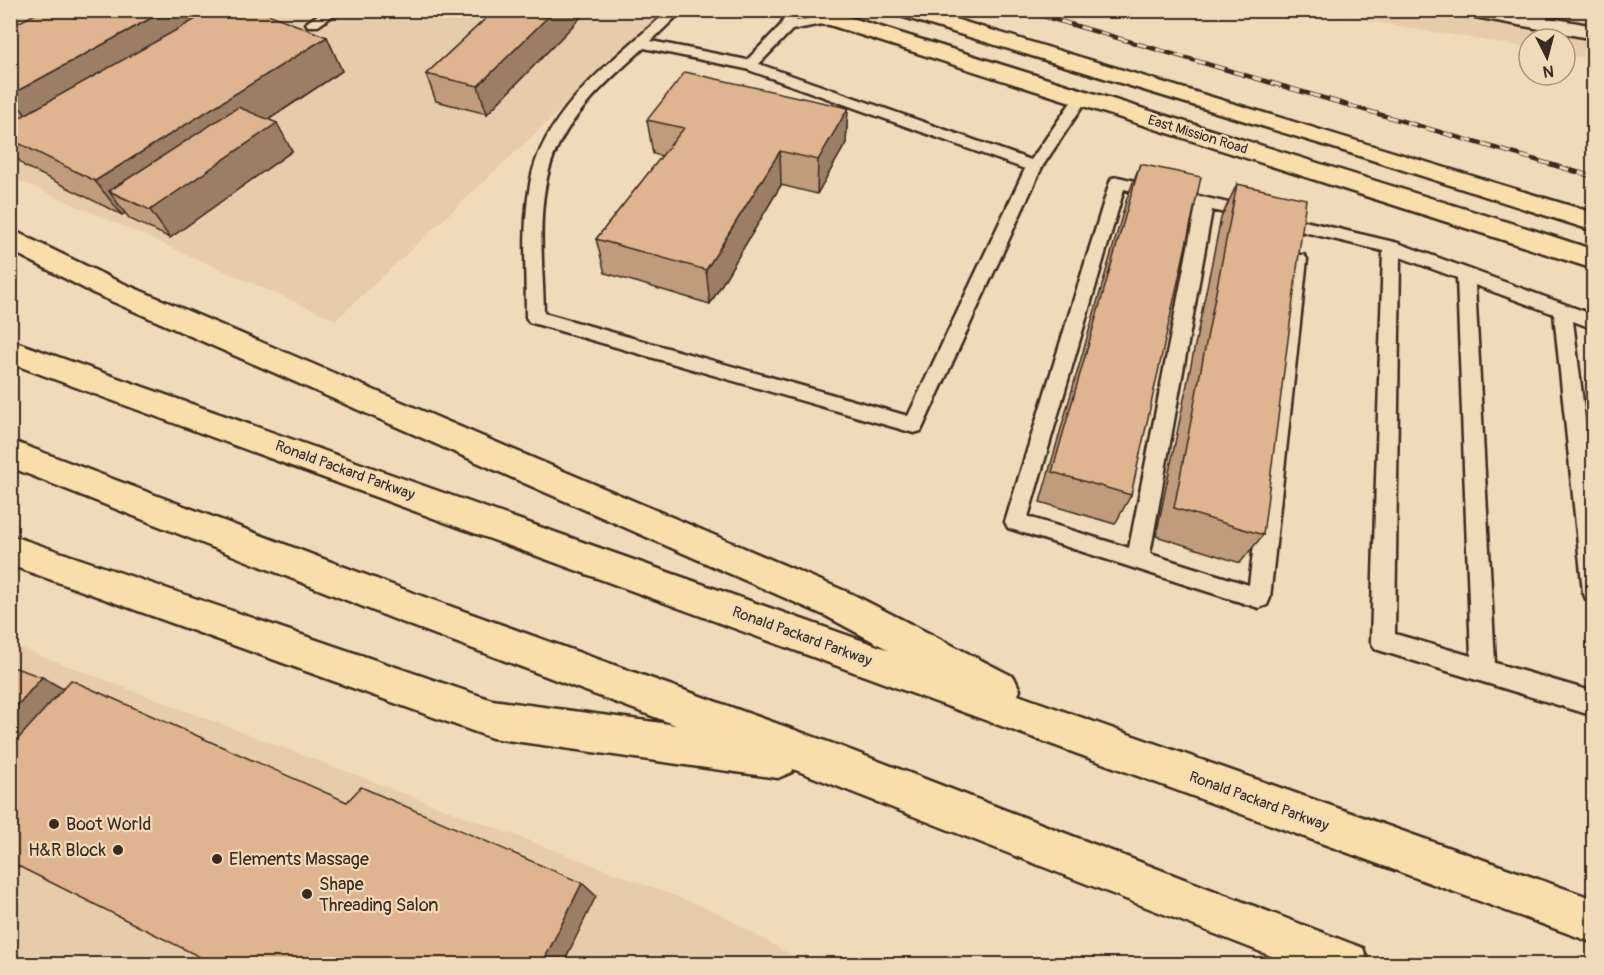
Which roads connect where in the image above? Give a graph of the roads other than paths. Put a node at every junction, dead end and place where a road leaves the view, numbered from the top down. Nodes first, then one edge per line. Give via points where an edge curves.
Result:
1 (335, 10) edge
2 (677, 10) edge
3 (794, 10) edge
4 (802, 10) edge
5 (901, 10) edge
6 (1470, 10) edge
7 (1496, 13) edge
8 (835, 15) edge
9 (313, 23) dead end
10 (787, 27) junction
11 (1593, 33) edge
12 (641, 43) junction
13 (750, 65) junction
14 (1082, 98) junction
15 (1034, 167) junction
16 (1205, 203) junction
17 (1593, 222) edge
18 (1302, 226) junction
19 (10, 238) edge
20 (1392, 248) junction
21 (1593, 260) edge
22 (1466, 275) junction
23 (1563, 311) junction
24 (1593, 322) edge
25 (10, 351) edge
26 (10, 453) edge
27 (10, 550) edge
28 (1138, 560) junction
29 (1593, 592) edge
30 (1484, 672) junction
31 (1593, 704) edge
32 (1117, 750) junction
33 (842, 767) junction
34 (1593, 921) edge
35 (1347, 964) edge

1 - 9 lane
2 - 12 lane
3 - 10 lane
4 - 8 main road, East Mission Road
5 - 17 main road
6 - 7 street
7 - 11 street
8 - 10 lane
8 - 14 main road, East Mission Road
10 - 13 lane
12 - 13 lane
12 - 15 lane via 567,117 545,157 534,225 535,317 914,425
13 - 15 lane
14 - 15 lane
14 - 21 main road, East Mission Road
16 - 18 lane
16 - 28 lane
16 - 28 lane via 1118,182 1016,522
18 - 20 lane
18 - 28 lane via 1259,598
19 - 32 main road via 114,291 839,605
20 - 22 lane
20 - 30 lane via 1383,641
22 - 23 lane
22 - 30 lane
23 - 24 lane
23 - 29 lane
25 - 32 main road, Ronald Packard Parkway
26 - 33 main road via 423,613
27 - 33 main road via 492,719
30 - 31 lane
32 - 34 main road, Ronald Packard Parkway
33 - 35 main road

